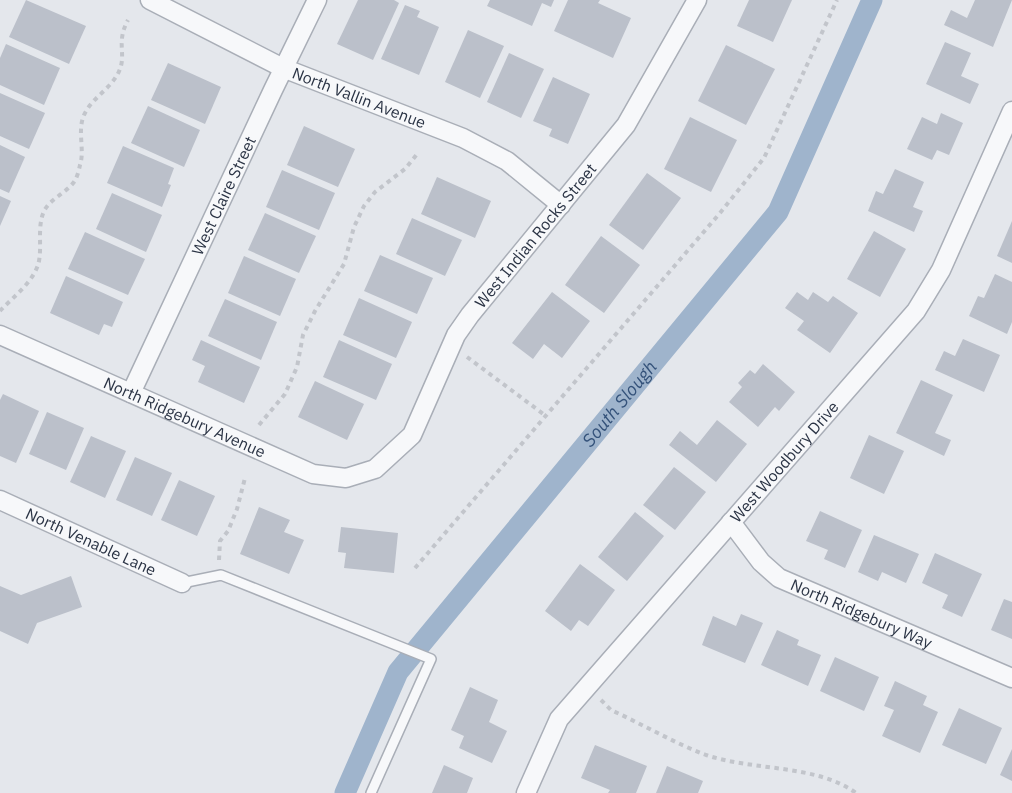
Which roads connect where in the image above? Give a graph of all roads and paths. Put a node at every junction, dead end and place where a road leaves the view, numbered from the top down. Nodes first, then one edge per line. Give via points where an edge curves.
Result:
1 (150, 0) edge
2 (317, 0) edge
3 (697, 0) edge
4 (837, 0) edge
5 (128, 21) dead end
6 (283, 68) junction
7 (1012, 111) edge
8 (418, 153) dead end
9 (561, 205) junction
10 (0, 311) edge
11 (0, 335) edge
12 (451, 347) junction
13 (130, 393) junction
14 (546, 416) junction
15 (259, 425) dead end
16 (375, 469) joint
17 (245, 478) dead end
18 (0, 500) edge
19 (731, 522) junction
20 (219, 560) dead end
21 (415, 568) dead end
22 (182, 583) joint
23 (1012, 678) edge
24 (586, 687) junction
25 (371, 793) edge
26 (526, 793) edge
27 (856, 793) edge

1 - 6 street, North Vallin Avenue
2 - 6 street, West Claire Street
3 - 9 street, West Indian Rocks Street via 626,125
4 - 14 path via 764,158
5 - 10 path via 120,43 122,67 84,116 81,162 74,182 45,211 39,262 30,280
6 - 9 street, North Vallin Avenue via 463,138 507,161
6 - 13 street, West Claire Street
7 - 19 street, West Woodbury Drive via 941,270 916,310
8 - 15 path via 405,170 375,192 364,206 344,264 303,335 297,367 285,394
9 - 12 street, West Indian Rocks Street via 470,315
11 - 13 street, North Ridgebury Avenue
12 - 14 path
12 - 16 street, West Indian Rocks Street via 412,435
13 - 16 street, North Ridgebury Avenue via 313,474 346,478
14 - 21 path
17 - 20 path via 237,509 220,541
18 - 22 street, North Venable Lane
19 - 23 street, North Ridgebury Way via 778,578
19 - 24 street, West Woodbury Drive
22 - 25 lane via 221,575 431,659
24 - 26 street, West Woodbury Drive via 559,719
24 - 27 path via 611,710 706,754 819,777

